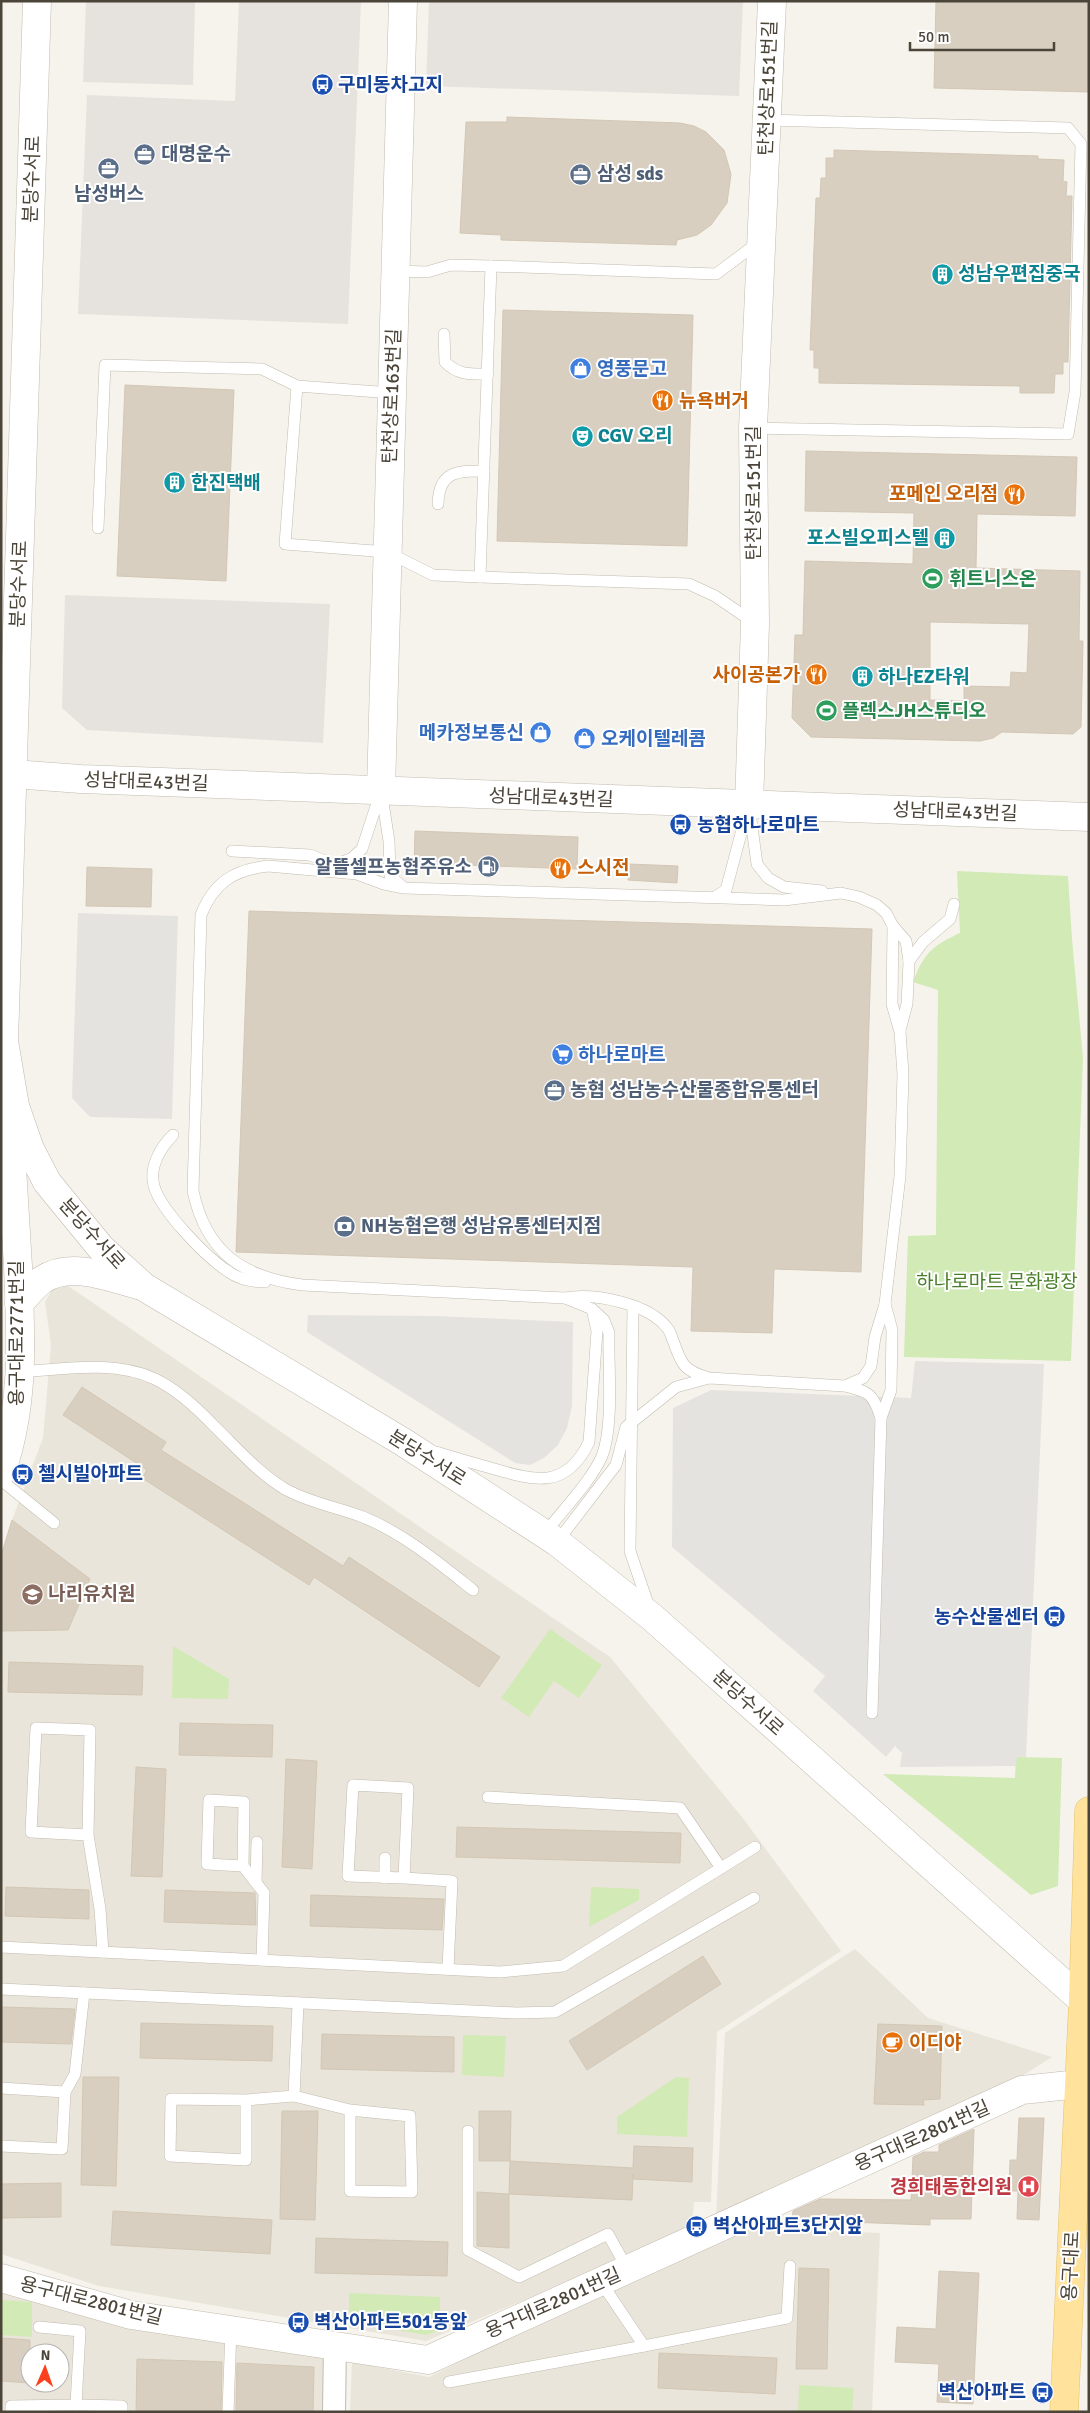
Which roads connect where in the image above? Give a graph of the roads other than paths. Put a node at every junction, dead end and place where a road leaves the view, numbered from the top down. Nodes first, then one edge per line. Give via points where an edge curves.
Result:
1 (37, 1) edge
2 (403, 1) edge
3 (772, 1) edge
4 (766, 120) junction
5 (761, 240) junction
6 (491, 266) junction
7 (395, 271) junction
8 (444, 334) dead end
9 (488, 374) junction
10 (297, 386) junction
11 (392, 393) junction
12 (753, 428) junction
13 (484, 471) junction
14 (438, 504) dead end
15 (98, 528) dead end
16 (387, 552) junction
17 (480, 578) junction
18 (755, 624) junction
19 (13, 774) junction
20 (381, 790) junction
21 (749, 805) junction
22 (1089, 817) edge
23 (232, 851) dead end
24 (334, 865) junction
25 (357, 874) junction
26 (404, 888) junction
27 (841, 894) junction
28 (715, 897) junction
29 (954, 904) dead end
30 (893, 926) junction
31 (909, 961) junction
32 (900, 1032) junction
33 (4, 1041) junction
34 (173, 1135) dead end
35 (8, 1200) edge
36 (279, 1282) junction
37 (144, 1287) junction
38 (565, 1298) junction
39 (19, 1302) junction
40 (885, 1304) junction
41 (633, 1306) junction
42 (592, 1309) junction
43 (20, 1372) junction
44 (709, 1378) junction
45 (845, 1386) junction
46 (881, 1418) junction
47 (633, 1419) junction
48 (403, 1442) junction
49 (3, 1466) edge
50 (54, 1523) dead end
51 (551, 1537) junction
52 (473, 1590) dead end
53 (653, 1618) junction
54 (872, 1713) dead end
55 (488, 1797) dead end
56 (1089, 1811) edge
57 (88, 1835) junction
58 (257, 1842) dead end
59 (754, 1847) dead end
60 (385, 1858) dead end
61 (243, 1866) junction
62 (721, 1868) junction
63 (385, 1878) junction
64 (404, 1878) junction
65 (256, 1882) junction
66 (754, 1898) dead end
67 (1, 1947) edge
68 (102, 1952) junction
69 (262, 1960) junction
70 (448, 1969) junction
71 (1, 1989) edge
72 (84, 1993) junction
73 (1086, 2002) edge
74 (298, 2003) junction
75 (1079, 2084) junction
76 (1, 2088) edge
77 (64, 2092) junction
78 (294, 2096) junction
79 (246, 2100) junction
80 (350, 2110) junction
81 (468, 2131) dead end
82 (1, 2146) edge
83 (790, 2266) dead end
84 (628, 2270) junction
85 (1, 2278) edge
86 (601, 2282) junction
87 (40, 2327) dead end
88 (231, 2330) junction
89 (335, 2344) junction
90 (644, 2346) junction
91 (449, 2382) dead end
92 (76, 2405) junction
93 (11, 2412) edge
94 (122, 2412) edge
95 (228, 2412) edge
96 (334, 2412) edge
97 (1064, 2412) edge

1 - 19 street, 분당수서로
2 - 7 street, 탄천상로163번길
3 - 4 street, 탄천상로151번길
4 - 5 street, 탄천상로151번길
4 - 12 lane via 1068,128 1081,144 1075,392 1068,434
5 - 6 lane via 716,274
5 - 12 street, 탄천상로151번길
6 - 7 lane via 451,265 427,272
6 - 9 lane
7 - 11 street, 탄천상로163번길
8 - 9 lane via 445,362 453,371
9 - 13 lane
10 - 11 lane
10 - 15 lane via 262,369 105,365
10 - 16 lane via 285,544
11 - 16 street, 탄천상로163번길
12 - 18 street, 탄천상로151번길
13 - 14 lane via 457,471 446,478 438,490
13 - 17 lane
16 - 17 lane via 433,575
16 - 20 street, 탄천상로163번길
17 - 18 lane via 689,584 715,596
18 - 21 street, 탄천상로151번길
19 - 20 street, 성남대로43번길
19 - 33 street, 분당수서로
20 - 21 street, 성남대로43번길
20 - 24 lane via 362,849 352,858
20 - 26 lane via 389,841 390,876
21 - 22 street, 성남대로43번길
21 - 27 lane via 757,864 768,878 784,887
21 - 28 lane via 726,890
23 - 24 lane via 310,855
24 - 25 lane
25 - 26 lane
25 - 36 lane via 268,866 254,868 223,881 214,890 201,915 193,1191 204,1227 222,1252 257,1275
26 - 28 lane
27 - 28 lane via 784,900
27 - 30 lane via 877,905
29 - 31 lane via 950,919 923,942
30 - 31 lane via 906,941
30 - 32 lane via 892,1004
31 - 32 lane via 907,1004
32 - 40 lane via 903,1074 900,1176
33 - 35 street, 용구대로2771번길
33 - 37 street, 분당수서로 via 14,1106 47,1182 101,1248
34 - 36 lane via 161,1148 154,1165 154,1185 162,1204 205,1253 230,1273 253,1282
35 - 39 street, 용구대로2771번길
36 - 38 lane via 325,1288
37 - 39 street via 84,1271 59,1273 43,1279
37 - 48 street, 분당수서로
38 - 41 lane via 583,1295
38 - 42 lane
39 - 43 street, 용구대로2771번길
40 - 45 lane via 875,1336 871,1366 863,1378
40 - 46 lane via 892,1330 891,1390
41 - 44 lane via 655,1316 669,1329 680,1361 690,1372
41 - 47 lane
42 - 48 lane via 597,1331 589,1442 573,1466 562,1474 547,1478 512,1476
42 - 51 lane via 604,1320 608,1333 607,1438 595,1469
43 - 49 street, 용구대로2771번길 via 16,1423
43 - 52 lane via 102,1368 154,1378 199,1410 260,1472 285,1489 385,1528
44 - 45 lane
44 - 47 lane via 676,1387
45 - 46 lane via 867,1392 875,1401
46 - 54 lane
47 - 51 lane via 626,1426 616,1465
47 - 53 lane via 630,1551
48 - 51 street, 분당수서로
49 - 50 lane
51 - 53 street, 분당수서로
53 - 73 street, 분당수서로
55 - 62 lane via 680,1808
56 - 73 main road, 용구대로
57 - 57 lane via 90,1730 36,1728 31,1832
57 - 68 lane via 100,1909
58 - 65 lane
59 - 62 lane
60 - 63 lane
61 - 61 lane via 244,1802 209,1800 207,1864
61 - 65 lane
62 - 70 lane via 563,1966 500,1972
63 - 64 lane
63 - 64 lane via 348,1876 353,1785 408,1788
64 - 70 lane via 452,1880
65 - 69 lane via 264,1892
66 - 74 lane via 554,2012
67 - 68 lane
68 - 69 lane
69 - 70 lane
71 - 72 lane
72 - 74 lane
72 - 77 lane via 75,2074
73 - 75 main road, 용구대로
74 - 78 lane
75 - 84 street, 용구대로2801번길 via 1022,2090
75 - 97 main road, 용구대로
76 - 77 lane
77 - 82 lane via 62,2149
78 - 79 lane
78 - 80 lane
79 - 79 lane via 246,2160 170,2156 171,2099
80 - 80 lane via 410,2116 412,2192 350,2191
81 - 84 lane via 468,2250 519,2277 608,2234
83 - 90 lane via 787,2318
84 - 86 street, 용구대로2801번길
85 - 88 street, 용구대로2801번길 via 131,2315
86 - 89 street, 용구대로2801번길 via 428,2360
86 - 90 lane
87 - 92 lane via 80,2331
88 - 89 street, 용구대로2801번길
88 - 95 lane
89 - 96 street
90 - 91 lane
92 - 93 lane via 11,2406
92 - 94 lane via 122,2406

